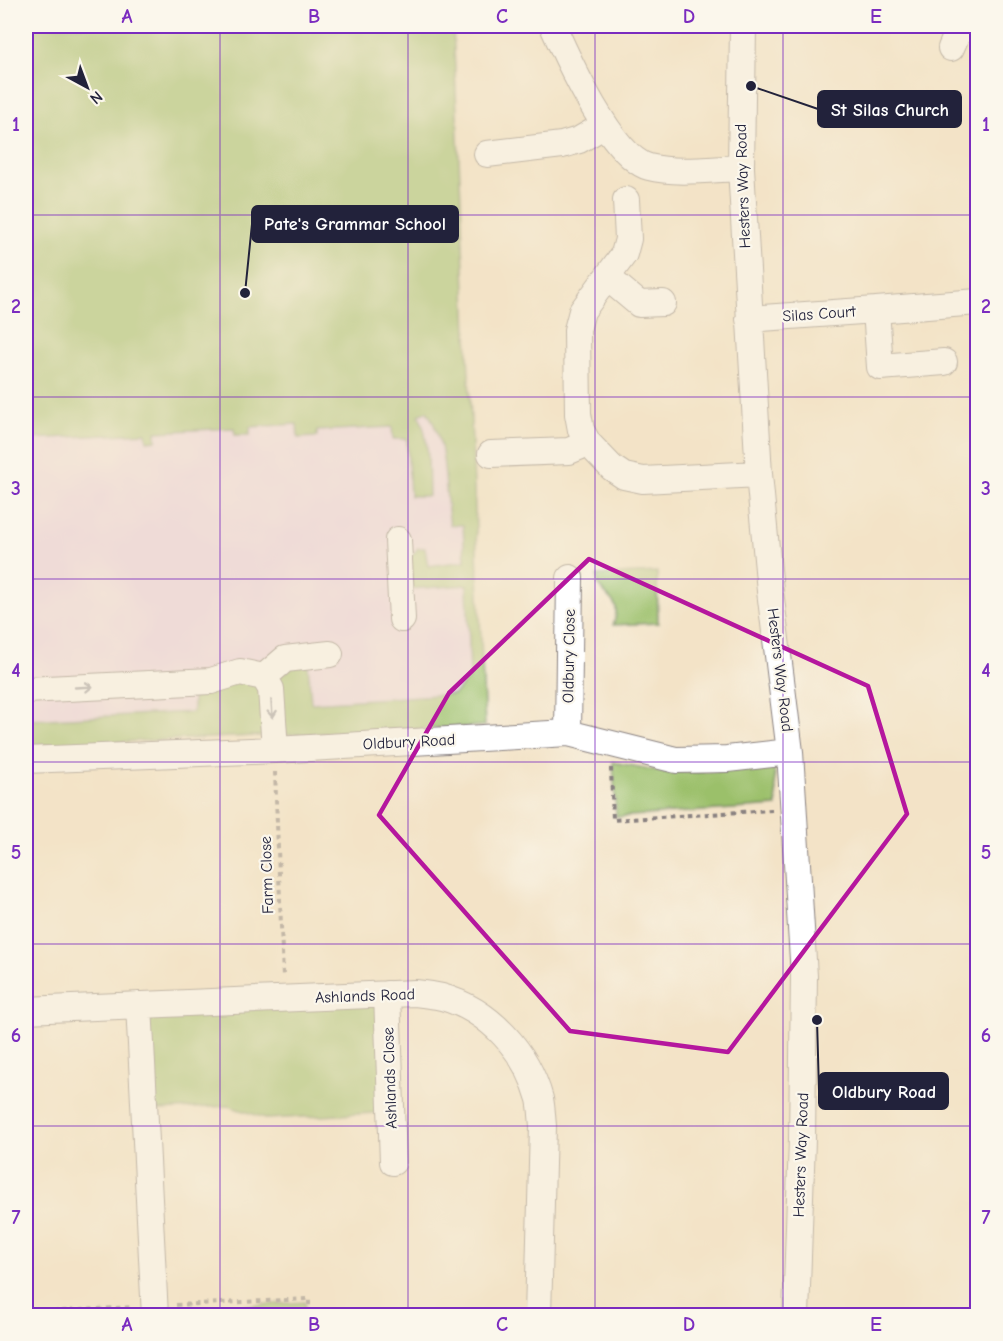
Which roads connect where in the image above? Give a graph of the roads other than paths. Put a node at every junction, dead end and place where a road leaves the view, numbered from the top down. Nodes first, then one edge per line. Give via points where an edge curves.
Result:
1 (553, 26) edge
2 (743, 26) edge
3 (966, 26) edge
4 (951, 48) dead end
5 (605, 124) junction
6 (487, 154) dead end
7 (741, 168) junction
8 (626, 200) dead end
9 (608, 278) junction
10 (978, 302) edge
11 (663, 303) dead end
12 (876, 310) junction
13 (749, 319) junction
14 (944, 362) dead end
15 (588, 443) junction
16 (491, 454) dead end
17 (759, 474) junction
18 (398, 540) dead end
19 (570, 578) dead end
20 (402, 619) dead end
21 (330, 654) dead end
22 (264, 677) junction
23 (26, 690) edge
24 (568, 733) junction
25 (275, 750) junction
26 (790, 752) junction
27 (26, 760) edge
28 (387, 994) junction
29 (139, 1005) junction
30 (26, 1010) edge
31 (393, 1162) dead end
32 (154, 1311) edge
33 (538, 1316) edge
34 (795, 1316) edge

1 - 5 street
2 - 7 street, Hesters Way Road
3 - 4 street
5 - 6 street via 562,145
5 - 7 street via 624,152 637,163 666,169
7 - 13 street, Hesters Way Road
8 - 9 street via 628,239 624,254
9 - 11 street via 639,304
9 - 15 street via 582,311 577,330 578,414 580,430
10 - 12 street
12 - 13 street, Silas Court
12 - 14 street, Silas Court via 880,367
13 - 17 street, Hesters Way Road
15 - 16 street via 569,451
15 - 17 street via 612,468 624,476 643,480
17 - 26 street, Hesters Way Road
18 - 20 street
19 - 24 street, Oldbury Close
21 - 22 street via 285,659
23 -> 22 street via 211,681 240,672
22 -> 25 street via 271,689
24 - 25 street, Oldbury Road
24 - 26 street, Oldbury Road via 676,760
25 - 27 street, Oldbury Road
26 - 34 street, Hesters Way Road via 804,976
28 - 29 street, Ashlands Road
28 - 31 street, Ashlands Close
28 - 33 street, Ashlands Road via 443,997 471,1009 496,1027 519,1052 531,1076 543,1126
29 - 30 street, Ashlands Road
29 - 32 street

